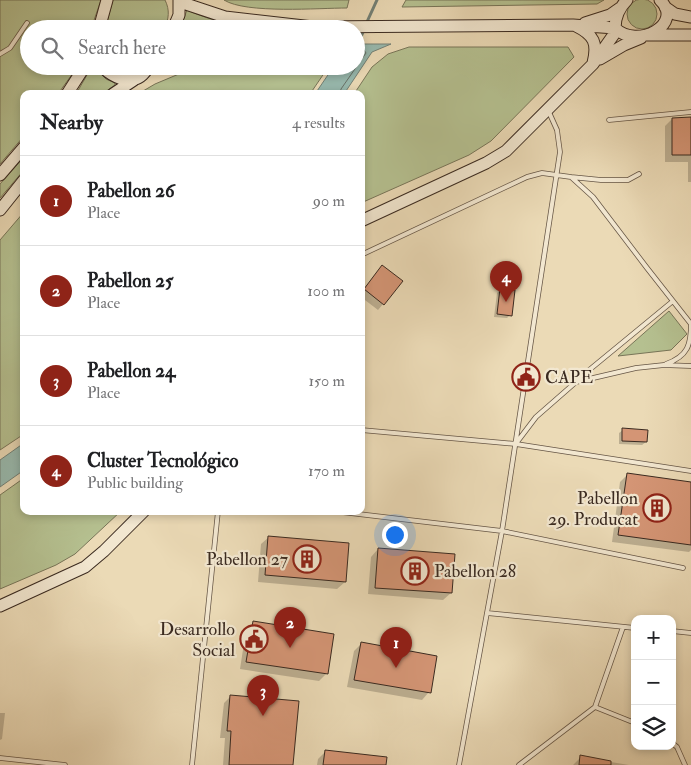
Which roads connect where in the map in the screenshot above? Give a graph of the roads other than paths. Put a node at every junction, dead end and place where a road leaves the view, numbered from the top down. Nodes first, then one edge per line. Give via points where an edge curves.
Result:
1 (107, 0) edge
2 (180, 0) edge
3 (662, 2) edge
4 (625, 3) edge
5 (691, 17) edge
6 (101, 20) edge
7 (177, 20) edge
8 (248, 20) edge
9 (573, 25) junction
10 (365, 27) edge
11 (616, 29) junction
12 (20, 33) edge
13 (691, 35) edge
14 (647, 36) junction
15 (0, 54) edge
16 (593, 64) junction
17 (79, 75) edge
18 (112, 75) edge
19 (136, 75) edge
20 (140, 75) edge
21 (70, 90) edge
22 (119, 90) edge
23 (547, 109) junction
24 (691, 112) edge
25 (609, 120) dead end
26 (20, 152) edge
27 (639, 174) dead end
28 (0, 175) edge
29 (557, 175) junction
30 (571, 177) junction
31 (20, 185) edge
32 (0, 210) edge
33 (365, 219) edge
34 (365, 253) edge
35 (673, 301) junction
36 (691, 324) edge
37 (664, 365) junction
38 (691, 366) edge
39 (576, 382) junction
40 (365, 430) edge
41 (516, 444) junction
42 (691, 471) edge
43 (140, 515) edge
44 (218, 515) edge
45 (365, 515) edge
46 (502, 531) junction
47 (683, 568) dead end
48 (0, 606) edge
49 (487, 613) junction
50 (623, 627) junction
51 (631, 628) edge
52 (676, 632) edge
53 (691, 633) edge
54 (595, 707) junction
55 (631, 720) edge
56 (676, 746) edge
57 (0, 758) edge
58 (65, 765) edge
59 (192, 765) edge
60 (459, 765) edge
61 (519, 765) edge
62 (685, 765) edge

1 - 6 main road
2 - 7 main road
2 - 8 main road via 225,17
3 - 5 main road via 675,14
3 - 14 main road via 666,21
4 - 9 main road via 610,14
4 - 11 main road via 615,21
9 - 10 main road
9 - 11 main road
9 - 16 main road via 587,31 592,38 596,47
11 - 14 main road via 628,35
11 - 16 main road
12 - 15 lane via 10,48
13 - 14 main road
14 - 16 main road via 624,45
16 - 23 main road
17 - 21 main road
18 - 19 main road via 122,79
20 - 22 main road
23 - 29 lane via 557,130 560,152
23 - 33 main road via 506,151
24 - 25 lane
26 - 28 main road
27 - 30 lane via 628,180
29 - 30 lane
29 - 34 lane via 542,173 526,177
29 - 41 lane
30 - 35 lane via 593,197
31 - 32 main road
35 - 36 lane
35 - 39 lane
36 - 37 lane via 686,351
37 - 38 lane
37 - 39 lane
39 - 41 lane via 536,417
40 - 41 lane
41 - 42 lane
41 - 46 lane
43 - 48 main road via 85,567
44 - 59 lane
45 - 46 lane
46 - 47 lane
46 - 49 lane
49 - 50 lane
49 - 60 lane
50 - 51 lane
50 - 54 lane
52 - 53 lane
54 - 55 lane
54 - 61 lane
56 - 62 lane
57 - 58 lane

